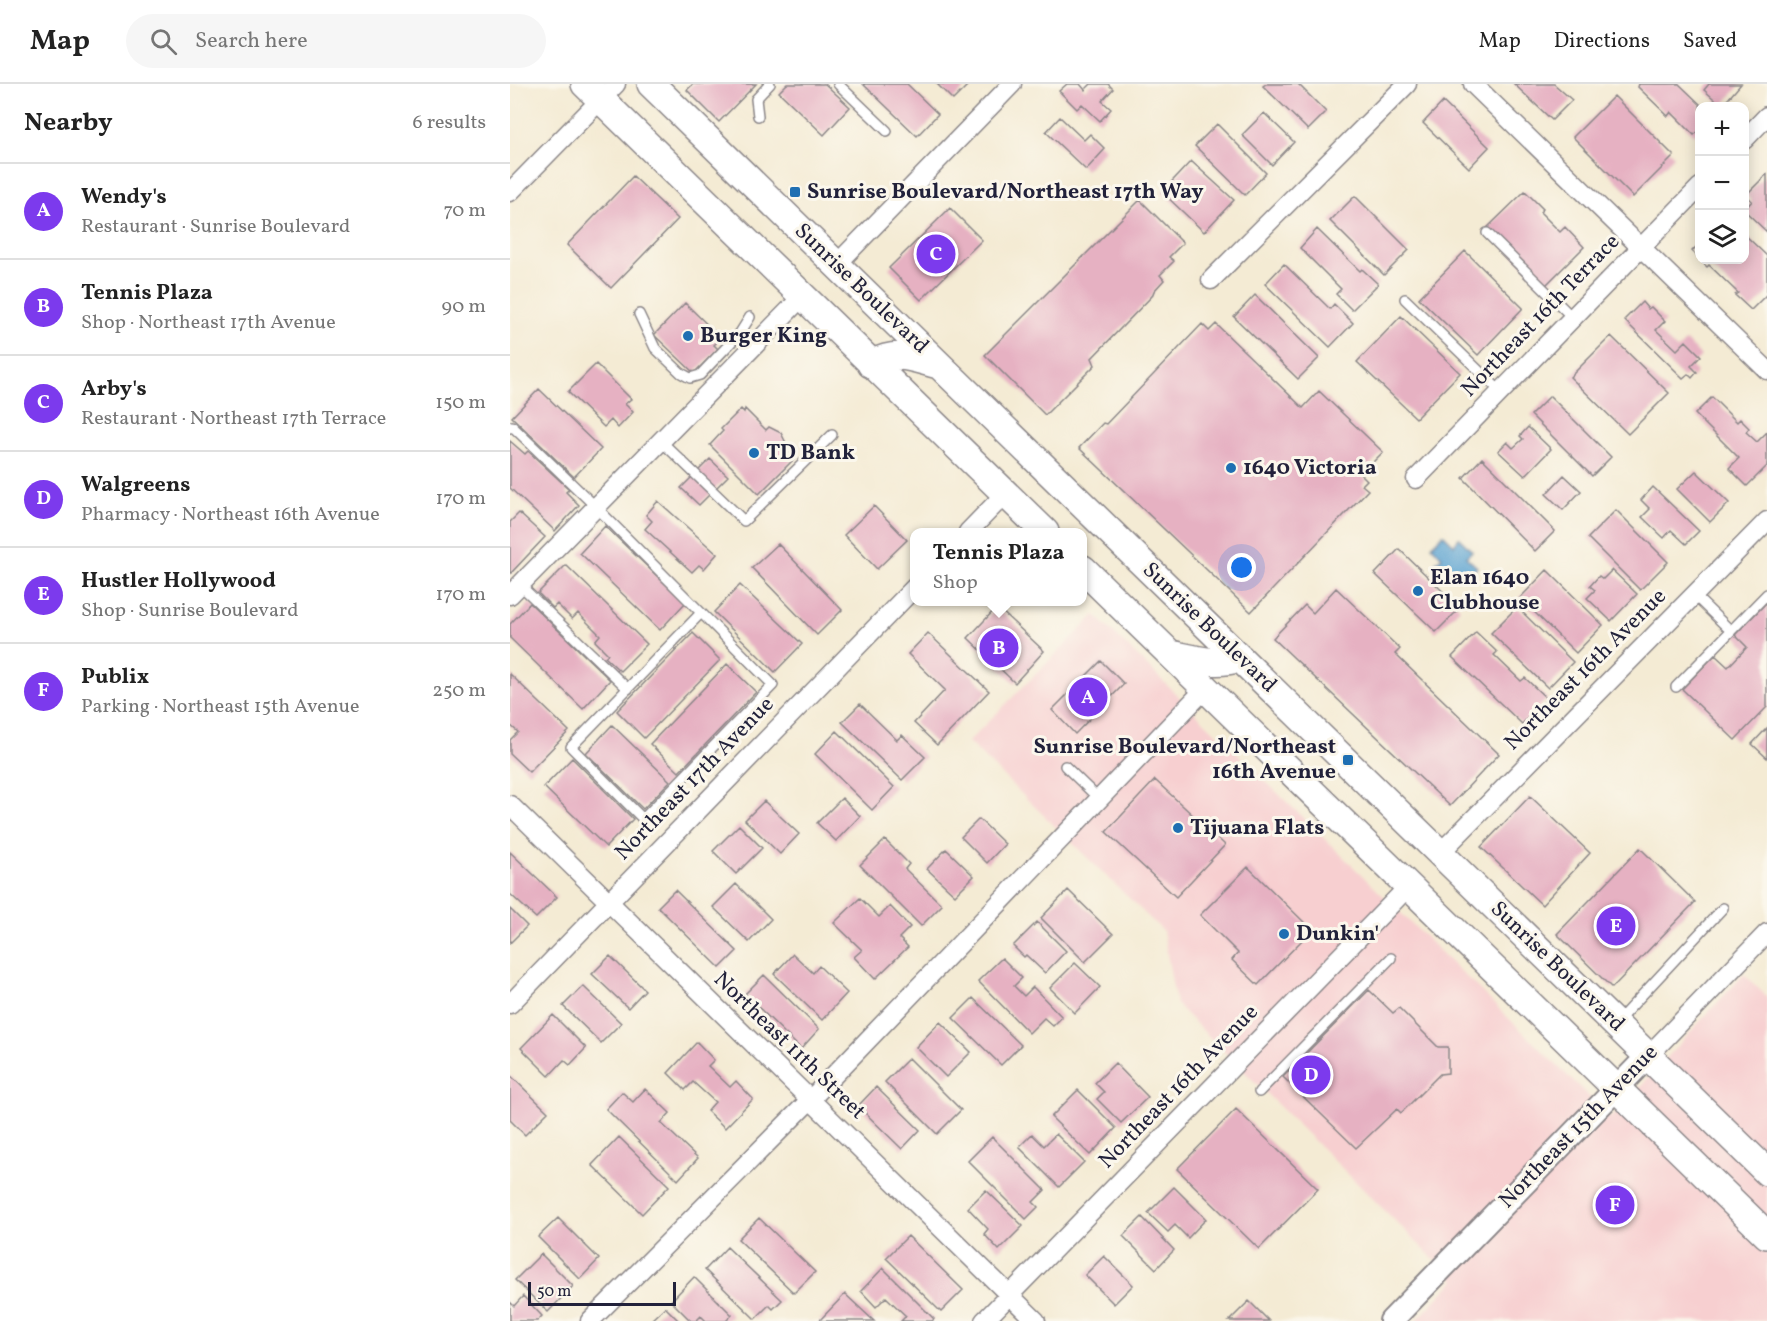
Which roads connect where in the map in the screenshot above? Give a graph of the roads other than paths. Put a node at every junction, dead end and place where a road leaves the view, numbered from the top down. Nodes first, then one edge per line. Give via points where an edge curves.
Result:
1 (651, 84) edge
2 (770, 84) edge
3 (838, 84) edge
4 (1011, 84) edge
5 (1407, 84) edge
6 (1473, 84) edge
7 (600, 89) edge
8 (758, 116) dead end
9 (1767, 116) edge
10 (886, 131) dead end
11 (1749, 135) edge
12 (510, 192) edge
13 (1695, 192) edge
14 (1487, 233) dead end
15 (1641, 248) junction
16 (836, 265) junction
17 (1211, 280) dead end
18 (802, 297) junction
19 (1405, 299) dead end
20 (639, 314) dead end
21 (750, 317) dead end
22 (1573, 318) junction
23 (871, 364) junction
24 (939, 365) junction
25 (1767, 370) edge
26 (1501, 392) junction
27 (510, 428) edge
28 (832, 435) dead end
29 (661, 441) junction
30 (1416, 479) dead end
31 (1005, 494) junction
32 (596, 507) junction
33 (1767, 521) edge
34 (972, 528) edge
35 (1041, 528) edge
36 (1087, 573) edge
37 (515, 590) edge
38 (910, 592) edge
39 (1767, 594) edge
40 (1694, 595) junction
41 (701, 613) junction
42 (1731, 631) junction
43 (1171, 654) junction
44 (1239, 658) junction
45 (1676, 687) dead end
46 (1206, 688) junction
47 (628, 689) junction
48 (1065, 766) dead end
49 (1100, 800) junction
50 (510, 805) edge
51 (1440, 853) junction
52 (1409, 886) junction
53 (608, 903) junction
54 (1723, 908) dead end
55 (1767, 933) edge
56 (1391, 958) dead end
57 (510, 1004) edge
58 (1615, 1024) junction
59 (1648, 1056) junction
60 (1616, 1088) junction
61 (1259, 1092) dead end
62 (810, 1100) junction
63 (1767, 1172) edge
64 (1767, 1235) edge
65 (1010, 1295) junction
66 (590, 1321) edge
67 (984, 1321) edge
68 (1036, 1321) edge
69 (1391, 1321) edge

1 - 16 main road, Sunrise Boulevard
2 - 8 lane via 756,99
3 - 10 lane
4 - 16 street
5 - 17 street
6 - 15 street
7 - 12 street
7 - 18 main road, Sunrise Boulevard
9 - 11 street
13 - 15 street, Northeast 16th Terrace
14 - 22 lane
15 - 22 street, Northeast 16th Terrace
15 - 25 street
16 - 24 main road, Sunrise Boulevard
18 - 23 main road, Sunrise Boulevard
18 - 29 street
19 - 26 lane
20 - 21 lane via 654,348 690,378 700,375
22 - 26 street, Northeast 16th Terrace
23 - 24 main road via 901,355
23 - 31 main road, Sunrise Boulevard
24 - 44 main road, Sunrise Boulevard
26 - 30 street, Northeast 16th Terrace
27 - 32 lane
28 - 29 lane via 744,521
29 - 32 street
31 - 34 street
31 - 35 main road, Sunrise Boulevard
32 - 37 street
32 - 41 lane
33 - 40 street, Northeast 16th Avenue
36 - 43 main road, Sunrise Boulevard
37 - 47 lane
38 - 53 street, Northeast 17th Avenue
39 - 42 lane
40 - 42 lane
40 - 51 street, Northeast 16th Avenue
41 - 47 lane
41 - 47 lane via 773,685 643,819 572,747
42 - 45 lane
43 - 44 main road via 1214,663
43 - 46 main road, Sunrise Boulevard
44 - 51 main road, Sunrise Boulevard
46 - 49 street
46 - 52 main road, Sunrise Boulevard
48 - 49 lane
49 - 62 street
50 - 53 street, Northeast 11th Street
51 - 58 main road, Sunrise Boulevard
52 - 60 main road, Sunrise Boulevard
52 - 65 street, Northeast 16th Avenue
53 - 57 street, Northeast 17th Avenue
53 - 62 street, Northeast 11th Street
54 - 58 lane
55 - 59 street, Northeast 15th Avenue
56 - 61 lane
58 - 59 main road, Sunrise Boulevard
59 - 60 street, Northeast 15th Avenue
59 - 63 main road, Sunrise Boulevard
60 - 64 main road, Sunrise Boulevard
60 - 69 street, Northeast 15th Avenue
62 - 65 street, Northeast 11th Street
62 - 66 street
65 - 67 street, Northeast 16th Avenue
65 - 68 street, Northeast 11th Street

